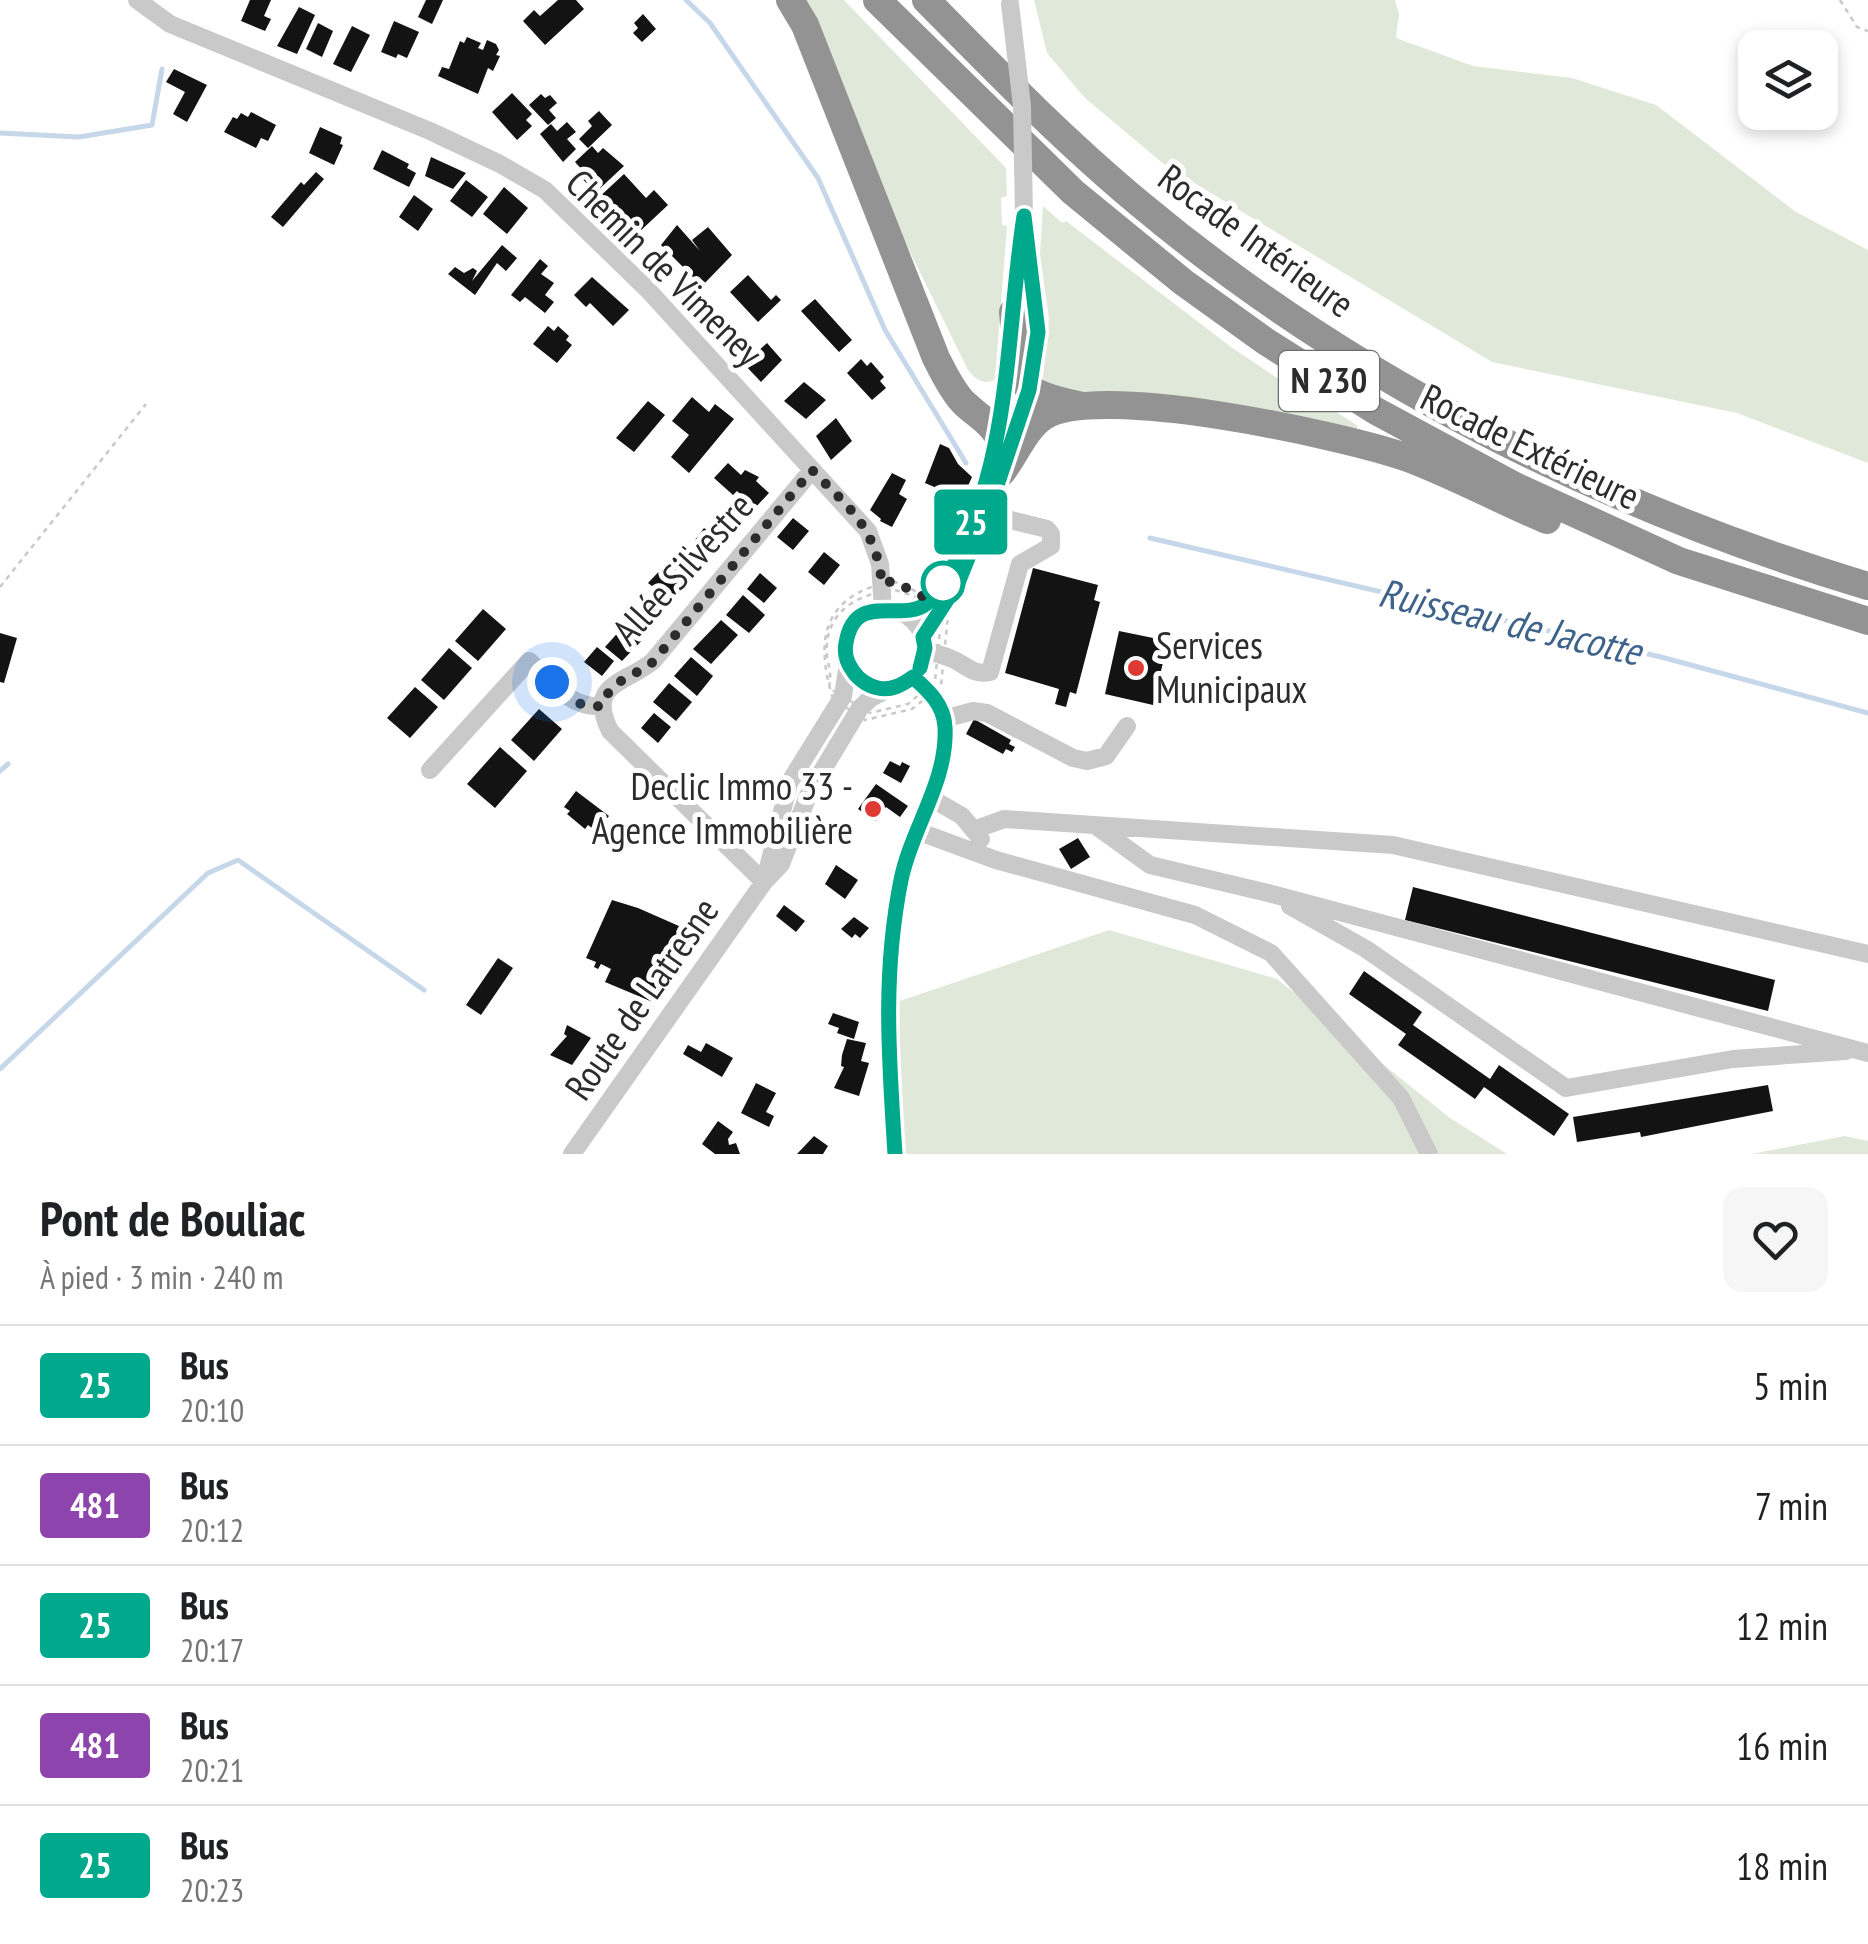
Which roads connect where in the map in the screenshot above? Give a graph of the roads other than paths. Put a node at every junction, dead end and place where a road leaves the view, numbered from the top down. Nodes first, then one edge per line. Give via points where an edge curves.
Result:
1 (137, 0) edge
2 (790, 0) edge
3 (877, 0) edge
4 (926, 0) edge
5 (944, 0) edge
6 (1009, 2) edge
7 (953, 28) junction
8 (1024, 216) junction
9 (1013, 312) junction
10 (1029, 390) junction
11 (1080, 405) junction
12 (998, 438) junction
13 (812, 470) junction
14 (1002, 472) junction
15 (986, 514) junction
16 (1679, 561) junction
17 (1868, 586) edge
18 (936, 605) junction
19 (892, 611) junction
20 (1868, 621) edge
21 (924, 643) junction
22 (848, 664) junction
23 (913, 677) junction
24 (890, 688) junction
25 (602, 706) junction
26 (944, 719) junction
27 (1127, 726) dead end
28 (430, 770) dead end
29 (930, 798) junction
30 (779, 816) junction
31 (798, 822) junction
32 (1096, 826) junction
33 (974, 830) junction
34 (917, 831) junction
35 (996, 860) junction
36 (764, 882) junction
37 (1268, 893) junction
38 (1868, 954) edge
39 (1863, 1051) edge
40 (572, 1154) edge
41 (895, 1154) edge
42 (1429, 1154) edge

1 - 13 street, Chemin de Vimeney via 170,24 430,131 544,190 648,290
2 - 12 highway via 936,358 950,386
3 - 16 highway, Rocade Extérieure / N 230 via 1073,192 1265,340 1424,439
4 - 7 highway, Rocade Intérieure / N 230
5 - 7 highway
6 - 8 street, bridge via 1022,106
7 - 17 highway, Rocade Intérieure / N 230 via 1141,205 1280,310 1390,381 1532,456 1686,525
8 - 9 street
8 - 10 street via 1038,332
9 - 10 highway via 1018,374
9 - 12 street
10 - 11 highway
10 - 14 street
11 - 14 highway via 1043,417
11 - 16 highway via 1204,415 1362,444 1640,559
12 - 18 street via 986,486
13 - 19 street, Chemin de Vimeney via 868,531
13 - 25 street, Allée Silvestre via 653,662 617,680
14 - 15 street
15 - 18 street via 958,583
15 - 21 street via 1047,529 1051,546 1020,564 990,672 975,673
16 - 20 highway, Rocade Extérieure / N 230
18 - 19 street
18 - 21 street
19 - 21 street via 917,626
19 - 22 street via 860,618 851,627
21 - 23 street
22 - 24 street via 865,683
22 - 30 street, Route de Latresne via 838,704 790,783
23 - 24 street
23 - 26 street
24 - 31 street, Route de Latresne via 856,715
25 - 28 street via 574,703 529,661
25 - 36 street via 610,731
26 - 27 street via 987,713 1087,761 1106,756
26 - 29 street via 944,750
29 - 33 street
29 - 34 street
30 - 31 street
30 - 36 street, Route de Latresne
31 - 36 street, Route de Latresne via 781,864
32 - 33 street via 1004,819
32 - 37 street via 1150,865
32 - 38 street via 1393,845
33 - 35 street
34 - 35 street
34 - 41 street via 888,968
35 - 42 street via 1195,916 1271,953 1402,1098
36 - 40 street, Route de Latresne
37 - 39 street
37 - 39 street via 1366,949 1566,1088 1733,1059

